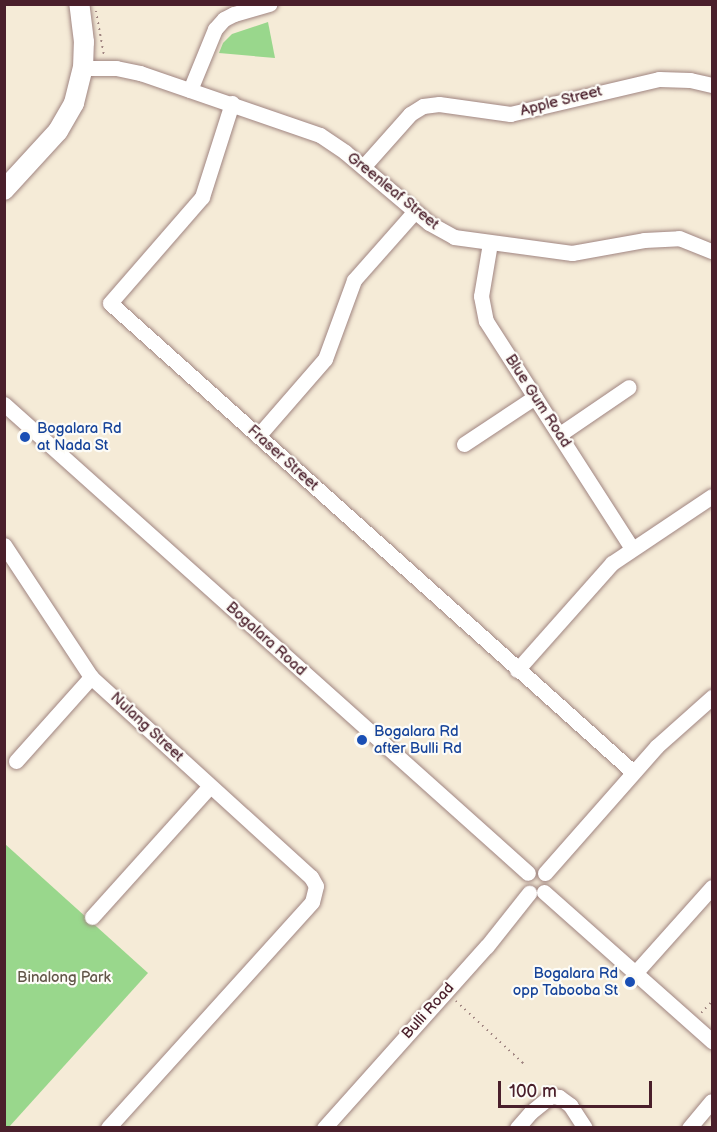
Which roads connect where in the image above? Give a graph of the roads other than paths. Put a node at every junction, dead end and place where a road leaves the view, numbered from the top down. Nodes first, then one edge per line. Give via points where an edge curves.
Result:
1 (79, 4) edge
2 (270, 4) edge
3 (83, 68) junction
4 (712, 85) edge
5 (190, 90) junction
6 (232, 103) junction
7 (363, 167) junction
8 (4, 190) edge
9 (415, 212) junction
10 (490, 243) junction
11 (712, 251) edge
12 (629, 387) dead end
13 (535, 396) junction
14 (6, 408) edge
15 (560, 434) junction
16 (258, 436) junction
17 (464, 444) dead end
18 (712, 496) edge
19 (4, 545) edge
20 (632, 548) junction
21 (517, 670) junction
22 (91, 677) junction
23 (712, 697) edge
24 (16, 761) dead end
25 (633, 772) junction
26 (210, 786) junction
27 (528, 873) junction
28 (545, 873) junction
29 (712, 887) edge
30 (537, 893) junction
31 (92, 917) dead end
32 (636, 972) junction
33 (712, 1041) edge
34 (712, 1101) edge
35 (108, 1128) edge
36 (324, 1128) edge
37 (518, 1128) edge
38 (585, 1128) edge
39 (689, 1128) edge

1 - 3 main road
2 - 5 street via 224,19 215,29
3 - 5 street, Greenleaf Street via 127,70
3 - 8 main road via 74,103 58,131
4 - 7 street, Apple Street via 659,79 510,114 439,104 423,106 410,114
5 - 6 street, Greenleaf Street
6 - 7 street, Greenleaf Street via 320,135
6 - 16 street, Fraser Street via 202,196 110,303
7 - 9 street, Greenleaf Street
9 - 10 street, Greenleaf Street via 446,234
9 - 16 street via 354,280 325,359
10 - 11 street, Greenleaf Street via 572,253 666,238 691,241
10 - 13 street, Blue Gum Road via 482,309
12 - 15 street
13 - 15 street, Blue Gum Road
13 - 17 street
14 - 27 street, Bogalara Road
15 - 20 street, Blue Gum Road
16 - 21 street, Fraser Street
18 - 20 street
19 - 22 street, Nulang Street
20 - 21 street via 612,563
21 - 25 street, Fraser Street
22 - 24 street
22 - 26 street, Nulang Street
23 - 25 street via 664,738
25 - 28 street
26 - 31 street
26 - 35 street, Nulang Street via 311,877 316,886 312,902
27 - 28 street
27 - 30 street via 524,884
28 - 30 street via 549,883
29 - 32 street
30 - 32 street
30 - 36 street, Bulli Road
32 - 33 street
34 - 39 street
37 - 38 street via 551,1096 570,1105

